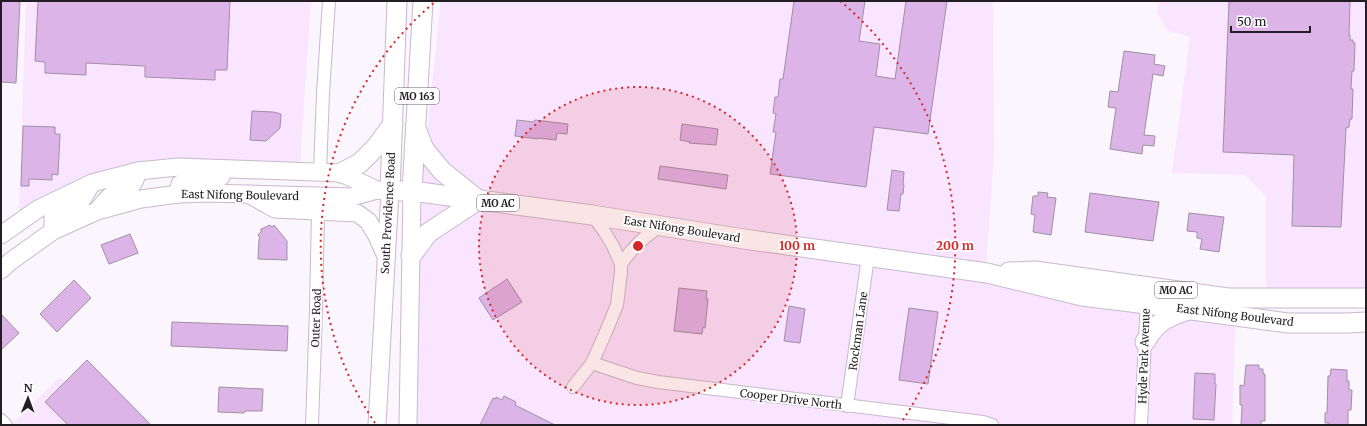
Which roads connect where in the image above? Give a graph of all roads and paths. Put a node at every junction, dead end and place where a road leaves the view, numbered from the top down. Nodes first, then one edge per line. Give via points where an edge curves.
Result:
1 (329, 1) edge
2 (397, 1) edge
3 (423, 1) edge
4 (393, 124) junction
5 (415, 127) junction
6 (240, 169) junction
7 (138, 171) junction
8 (320, 172) junction
9 (341, 173) junction
10 (92, 183) junction
11 (384, 191) junction
12 (412, 192) junction
13 (246, 193) junction
14 (178, 194) junction
15 (478, 200) junction
16 (97, 211) junction
17 (318, 211) junction
18 (592, 215) junction
19 (660, 226) junction
20 (53, 231) junction
21 (1, 235) edge
22 (386, 255) junction
23 (411, 256) junction
24 (868, 257) junction
25 (621, 264) junction
26 (1, 270) edge
27 (1147, 295) junction
28 (1366, 298) edge
29 (1190, 310) junction
30 (1366, 322) edge
31 (1144, 342) junction
32 (592, 363) junction
33 (573, 387) dead end
34 (847, 406) junction
35 (1, 420) edge
36 (6, 425) edge
37 (312, 425) edge
38 (376, 425) edge
39 (408, 425) edge
40 (992, 425) edge
41 (1142, 425) edge

1 - 8 street
2 - 4 main road, South Providence Road / MO 163
3 - 5 main road, South Providence Road / MO 163
4 - 9 main road via 360,163
4 - 11 main road, South Providence Road / MO 163
5 - 12 main road, South Providence Road / MO 163
5 - 15 main road via 424,149 442,171
6 - 7 main road, East Nifong Boulevard via 178,167
6 - 8 main road, East Nifong Boulevard
6 - 14 main road via 222,177 183,182
7 - 10 main road, East Nifong Boulevard
7 - 16 main road via 131,186 114,193
8 - 9 main road, East Nifong Boulevard
9 - 11 main road, East Nifong Boulevard
10 - 20 main road via 81,201 53,218
10 - 21 main road, East Nifong Boulevard via 38,209
11 - 12 main road, East Nifong Boulevard / MO AC
11 - 13 main road, East Nifong Boulevard via 351,197
11 - 22 main road, South Providence Road / MO 163
12 - 15 main road, East Nifong Boulevard / MO AC
12 - 23 main road, South Providence Road / MO 163
13 - 14 main road, East Nifong Boulevard
13 - 17 main road via 275,209
14 - 16 main road, East Nifong Boulevard via 141,199
15 - 18 main road, East Nifong Boulevard / MO AC
15 - 23 main road via 428,233
16 - 20 main road, East Nifong Boulevard
17 - 22 main road via 357,213 368,221
17 - 37 street, Outer Road
18 - 19 main road, East Nifong Boulevard / MO AC
18 - 25 street via 613,246
19 - 24 main road, East Nifong Boulevard / MO AC
19 - 25 street via 631,249
20 - 26 main road, East Nifong Boulevard
22 - 38 main road, South Providence Road / MO 163
23 - 39 main road, South Providence Road / MO 163
24 - 27 main road, East Nifong Boulevard / MO AC via 987,273 1082,296
24 - 34 street, Rockman Lane
25 - 32 street via 617,305
27 - 28 main road, East Nifong Boulevard / MO AC
27 - 29 main road, East Nifong Boulevard / MO AC
27 - 31 street, Hyde Park Avenue
29 - 30 main road, East Nifong Boulevard / MO AC via 1288,323
29 - 31 main road via 1163,320
31 - 41 street, Hyde Park Avenue
32 - 33 street
32 - 34 street, Cooper Drive North via 638,378
34 - 40 street, Cooper Drive North
35 - 36 street

